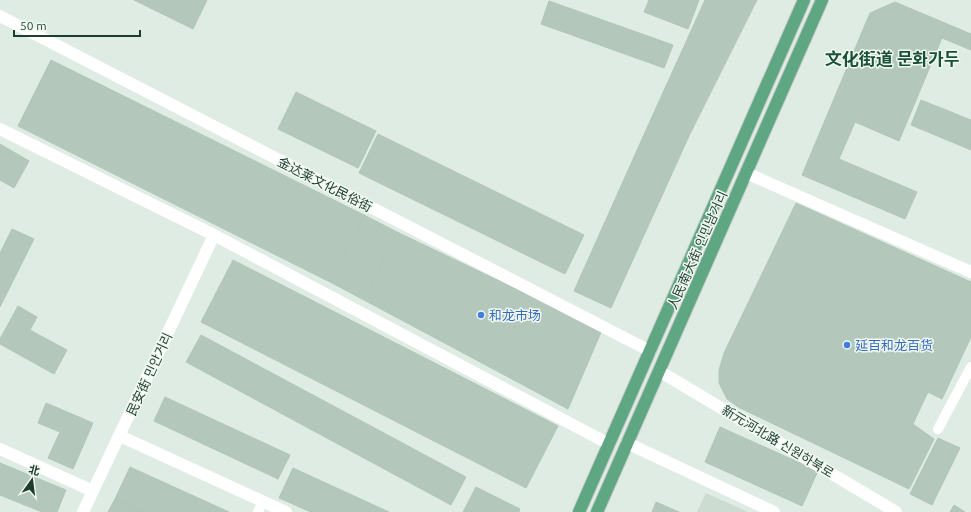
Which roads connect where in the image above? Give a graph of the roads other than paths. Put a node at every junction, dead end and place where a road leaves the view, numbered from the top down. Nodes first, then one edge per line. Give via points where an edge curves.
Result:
1 (804, 0) edge
2 (822, 0) edge
3 (0, 16) edge
4 (0, 129) edge
5 (746, 174) junction
6 (214, 236) junction
7 (971, 272) edge
8 (650, 351) junction
9 (971, 367) edge
10 (659, 371) junction
11 (938, 429) dead end
12 (120, 436) junction
13 (627, 443) junction
14 (608, 444) junction
15 (0, 449) edge
16 (93, 492) junction
17 (260, 507) edge
18 (84, 512) edge
19 (286, 512) edge
20 (578, 512) edge
21 (597, 512) edge
22 (774, 512) edge
23 (896, 512) edge

1 - 8 main road, 人民南大街 인민남거리
2 - 5 main road, 人民南大街 인민남거리
3 - 8 street, 金达莱文化民俗街
4 - 6 street
5 - 7 street
5 - 10 main road, 人民南大街 인민남거리
6 - 12 street, 民安街 민안거리
6 - 14 street
8 - 14 main road, 人民南大街 인민남거리
9 - 11 lane
10 - 13 main road, 人民南大街 인민남거리
10 - 23 street, 新元河北路 신원하북로
12 - 16 street, 民安街 민안거리
12 - 17 street
13 - 21 main road, 人民南大街 인민남거리
13 - 22 street
14 - 20 main road, 人民南大街 인민남거리
15 - 16 street
16 - 18 street, 民安街 민안거리
17 - 19 street

